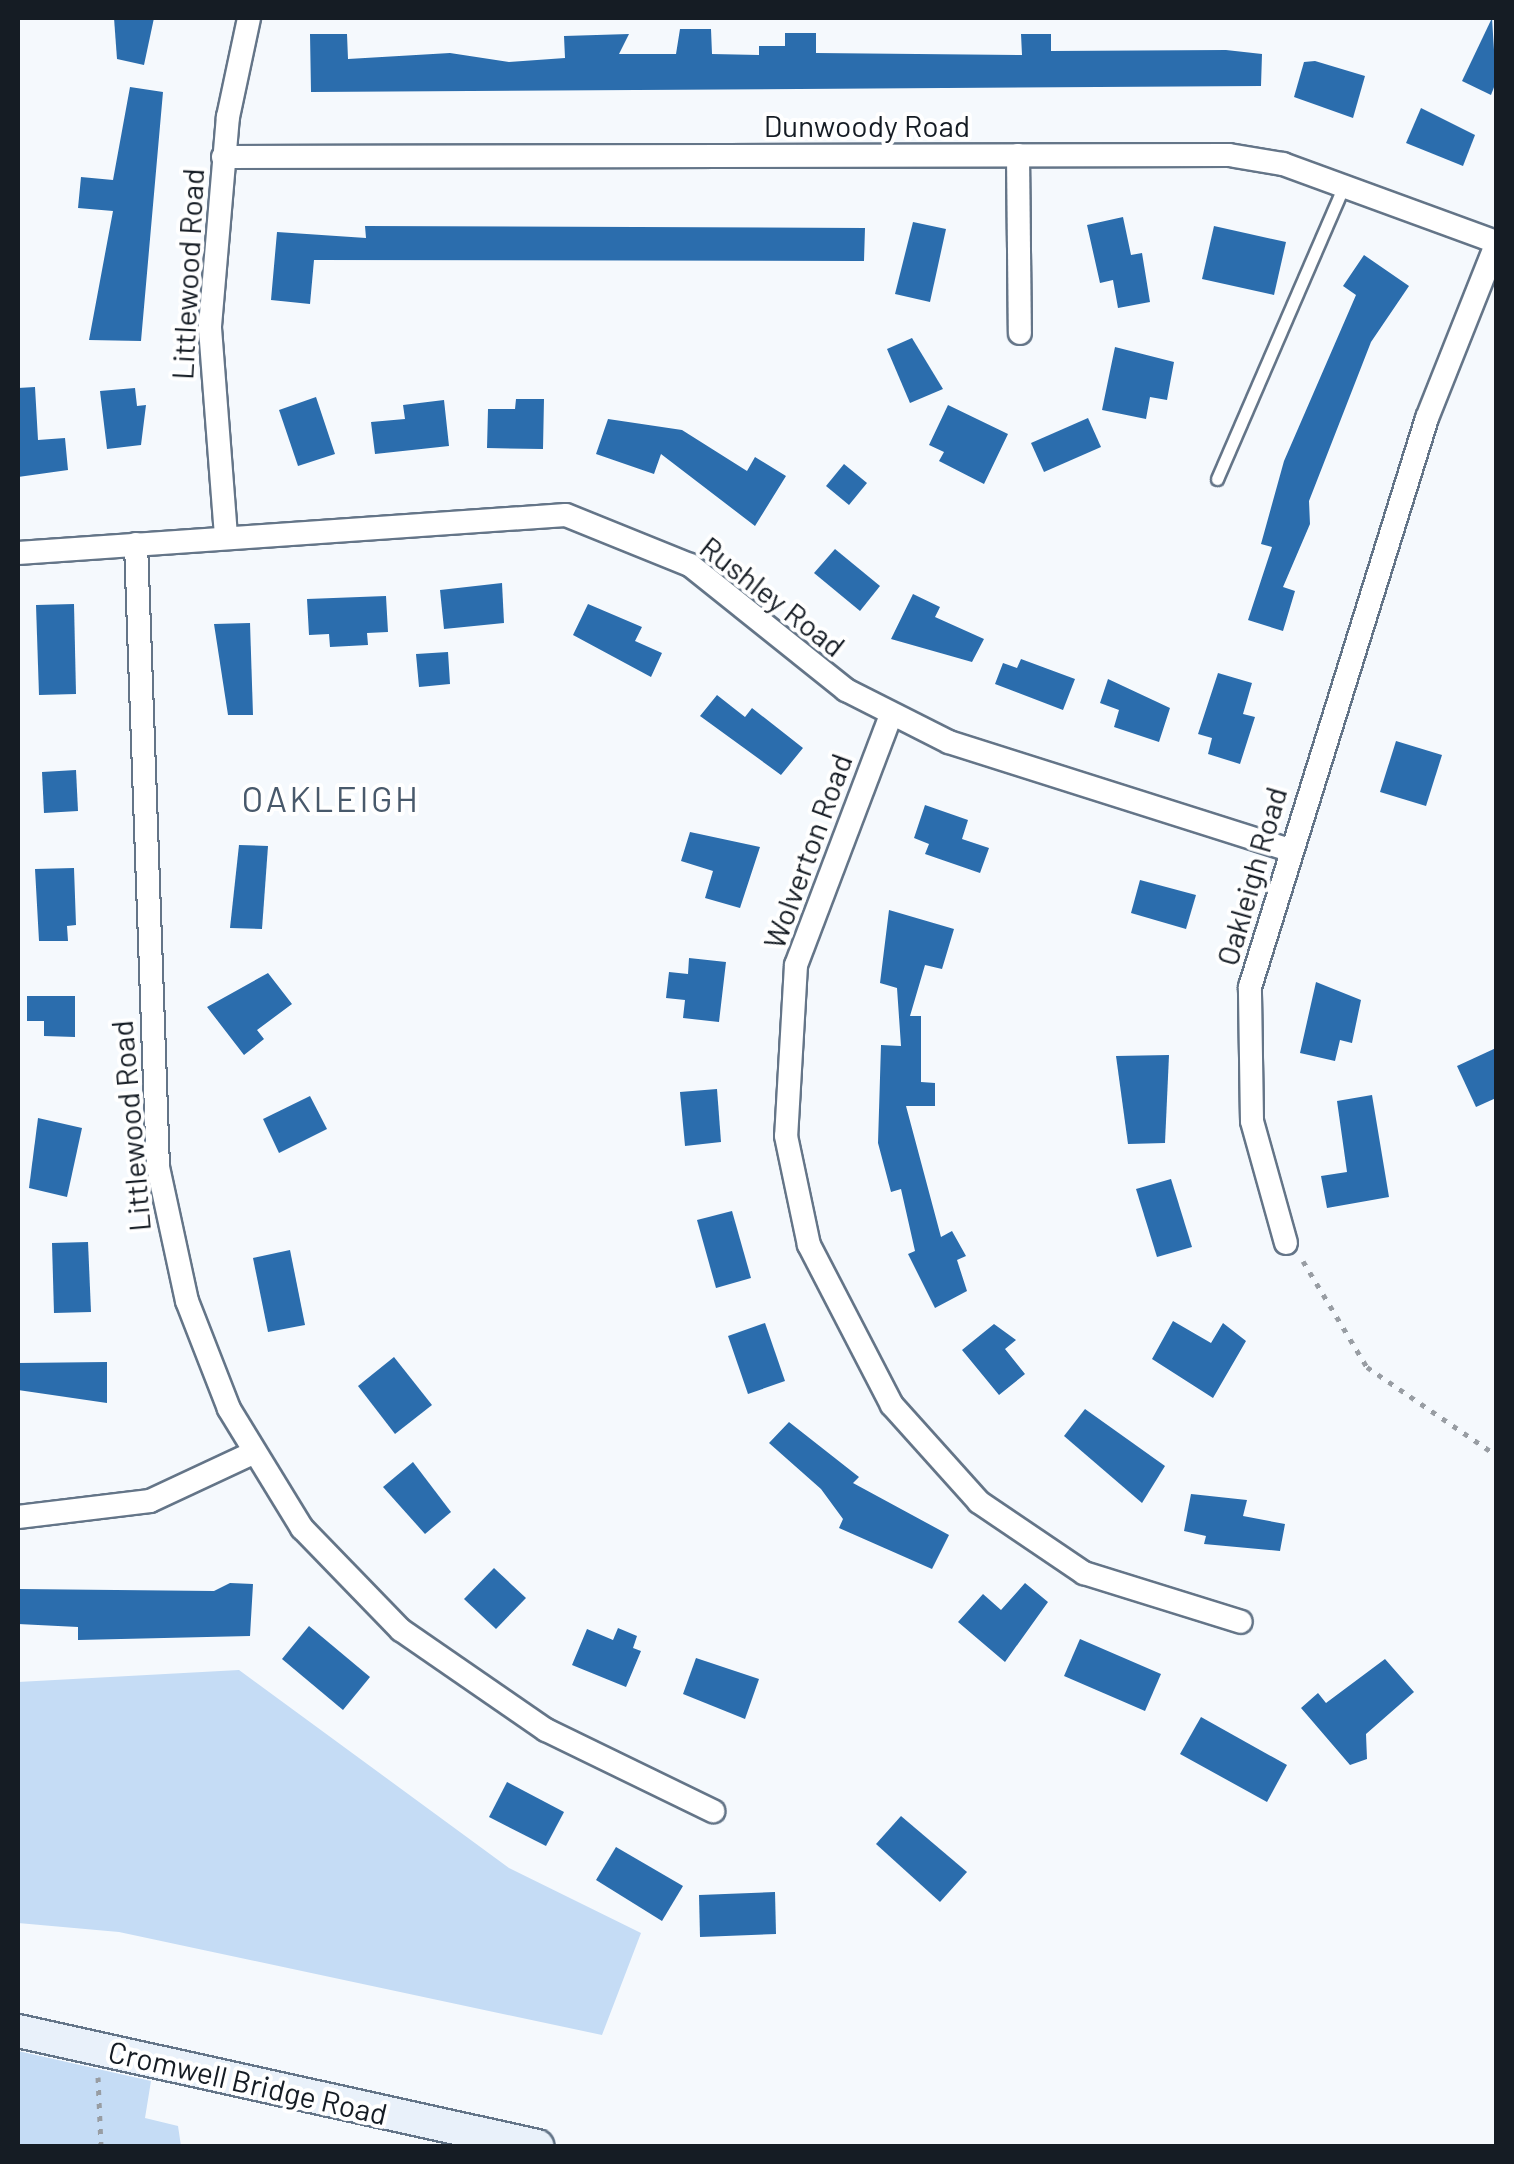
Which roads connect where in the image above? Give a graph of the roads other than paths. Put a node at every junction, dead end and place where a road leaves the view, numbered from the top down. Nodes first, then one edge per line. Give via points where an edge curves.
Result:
1 (250, 18) edge
2 (1018, 155) junction
3 (224, 157) junction
4 (1344, 185) junction
5 (1496, 244) edge
6 (1020, 334) dead end
7 (1218, 479) dead end
8 (226, 536) junction
9 (136, 544) junction
10 (18, 553) edge
11 (891, 716) junction
12 (1289, 850) junction
13 (1286, 1243) road end
14 (253, 1452) junction
15 (18, 1517) edge
16 (1241, 1622) dead end
17 (713, 1810) dead end
18 (18, 2031) edge
19 (525, 2145) edge

1 - 3 street, Littlewood Road
2 - 3 street, Dunwoody Road
2 - 4 street, Dunwoody Road via 1229,156
2 - 6 street
3 - 8 street, Littlewood Road via 210,388
4 - 5 street, Dunwoody Road
4 - 7 lane
5 - 12 street, Oakleigh Road via 1426,418
8 - 9 street, Rushley Road
8 - 11 street, Rushley Road via 531,512 602,524 690,565
9 - 10 street, Rushley Road
9 - 14 street, Littlewood Road via 158,1167 187,1301
11 - 12 street, Rushley Road via 1019,767
11 - 16 street, Wolverton Road via 796,965 786,1136 809,1246 892,1405 979,1502 1084,1573
12 - 13 street, Oakleigh Road via 1250,988 1248,1050 1252,1121
14 - 15 street via 150,1502
14 - 17 street, Littlewood Road via 346,1580 438,1658 546,1730
18 - 19 main road, Cromwell Bridge Road

